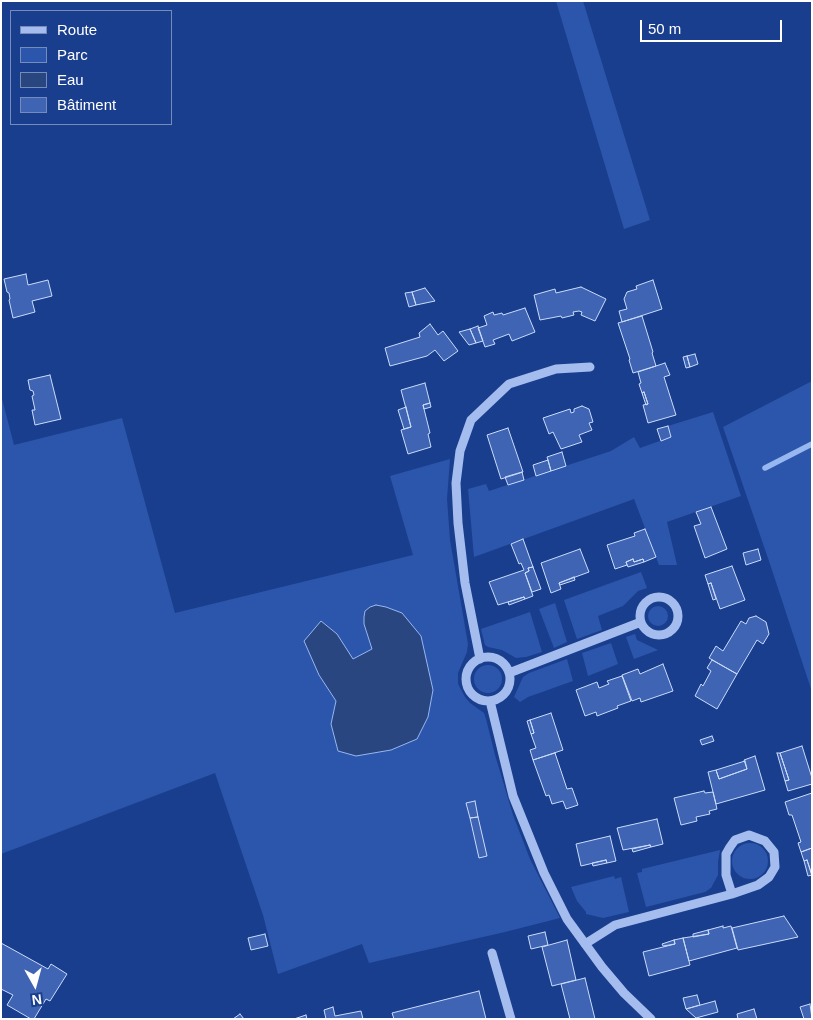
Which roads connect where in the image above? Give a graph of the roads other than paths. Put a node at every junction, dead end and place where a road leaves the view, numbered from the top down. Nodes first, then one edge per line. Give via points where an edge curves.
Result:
1 (590, 367) dead end
2 (641, 622) junction
3 (480, 658) junction
4 (509, 673) junction
5 (490, 701) junction
6 (732, 894) junction
7 (585, 944) junction
8 (492, 953) dead end
9 (511, 1019) edge
10 (652, 1019) edge

1 - 3 street via 556,369 509,384 471,420 460,451 456,483 465,583
2 - 2 street via 654,635 667,633 676,624 678,612 666,598 653,598 643,604
2 - 4 street
3 - 4 street via 501,661
3 - 5 street via 467,674 468,687 477,697
4 - 5 street via 508,688
5 - 7 street via 513,796 529,838 567,919
6 - 6 street via 758,885 769,877 774,867 774,852 765,841 749,835 735,840 730,847 726,854 726,875
6 - 7 street via 614,925
7 - 10 street via 624,993
8 - 9 street

